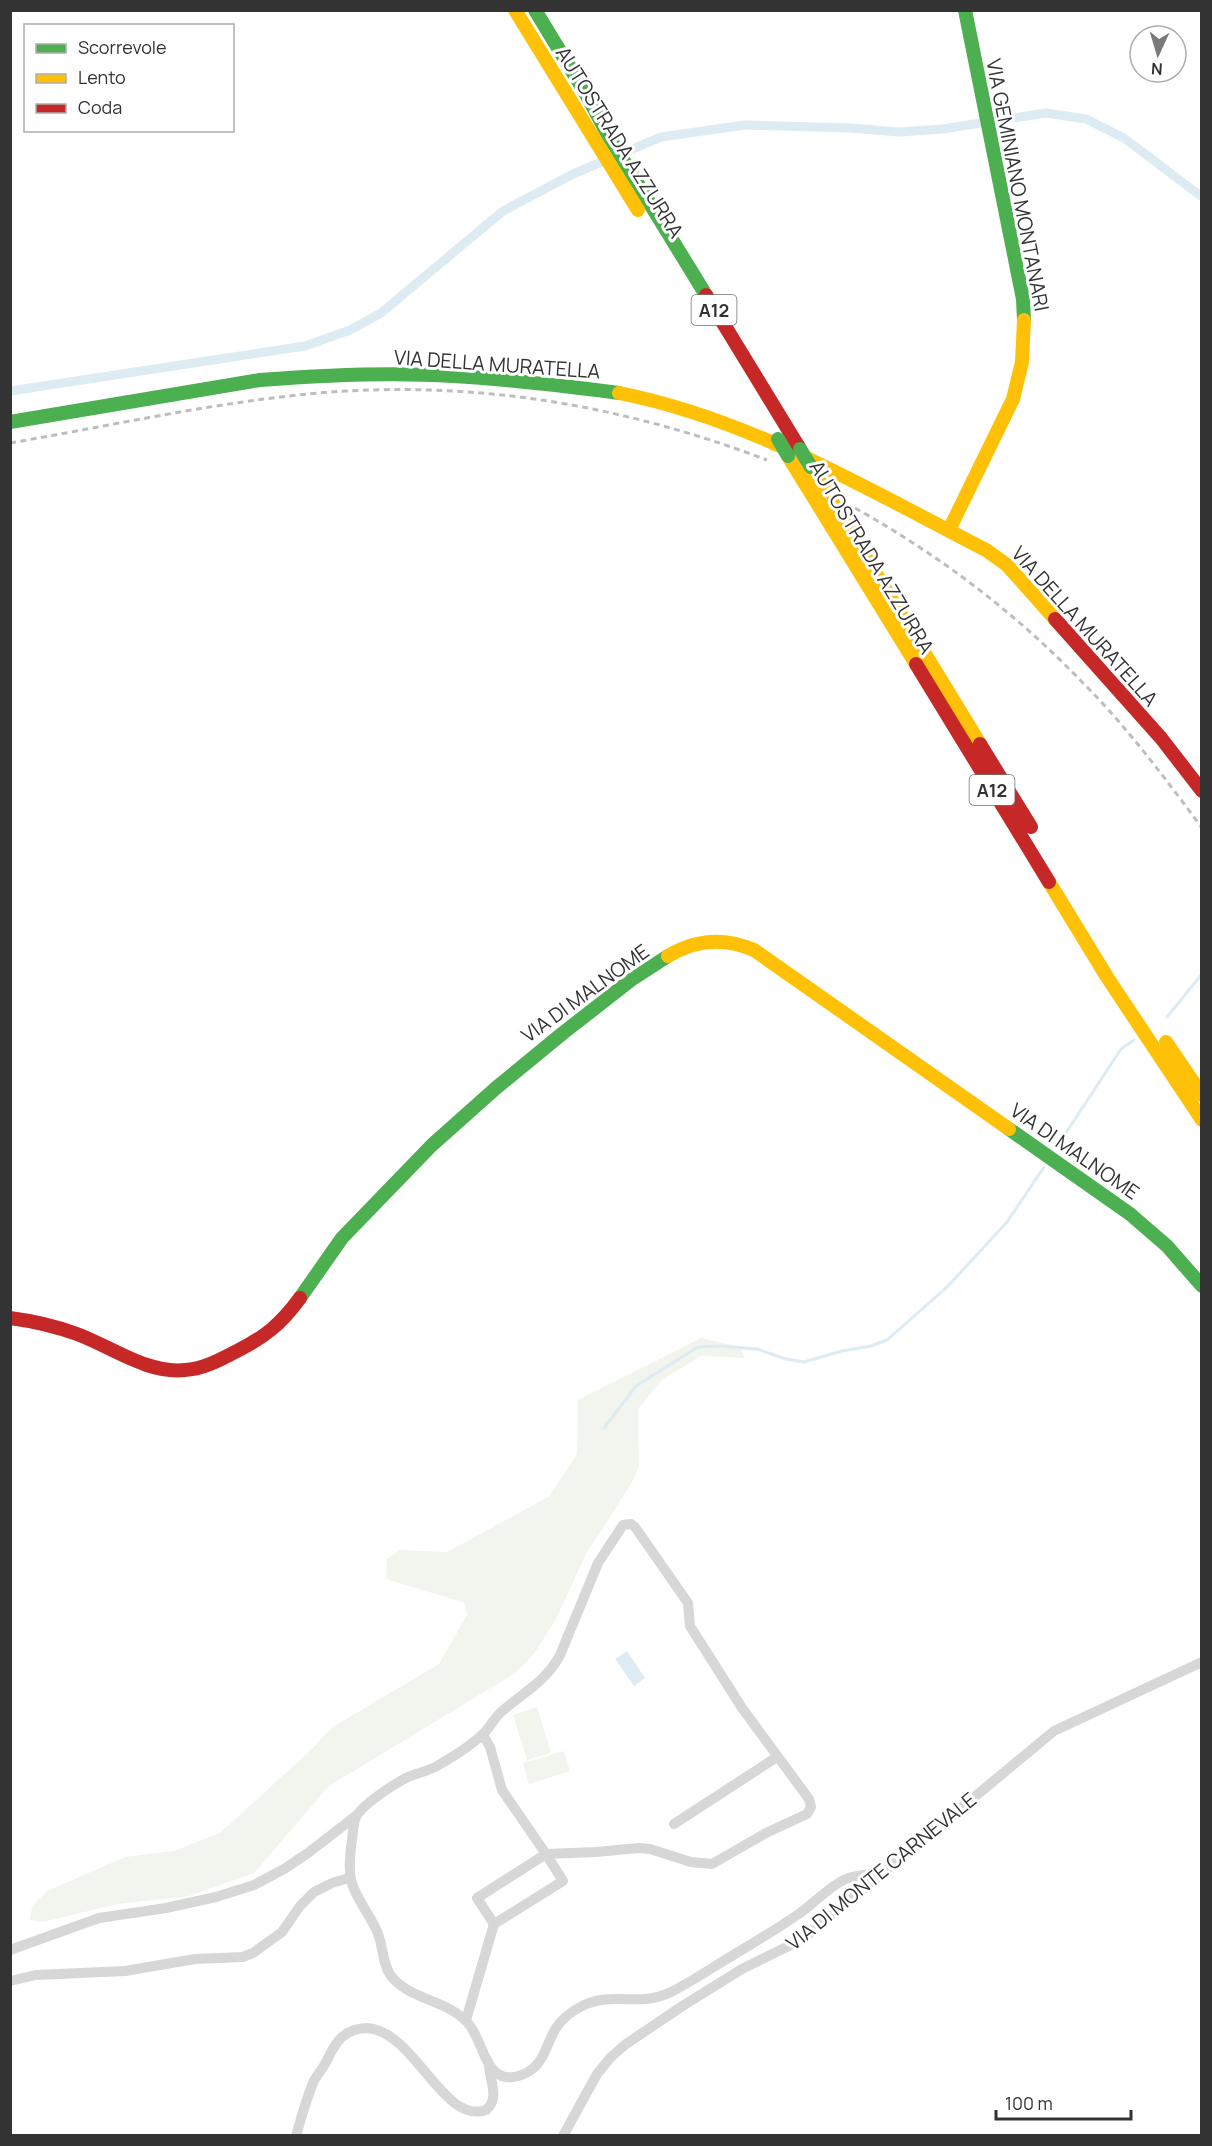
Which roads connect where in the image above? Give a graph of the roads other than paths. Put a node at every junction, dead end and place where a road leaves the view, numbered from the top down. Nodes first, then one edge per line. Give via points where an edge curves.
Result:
1 (515, 10) edge
2 (536, 10) edge
3 (965, 10) edge
4 (623, 174) junction
5 (10, 422) edge
6 (794, 452) junction
7 (949, 530) junction
8 (1202, 791) edge
9 (1202, 1095) edge
10 (1202, 1120) edge
11 (1202, 1286) edge
12 (10, 1318) edge
13 (1202, 1662) edge
14 (483, 1735) junction
15 (777, 1757) junction
16 (357, 1815) junction
17 (674, 1824) dead end
18 (546, 1854) junction
19 (882, 1874) junction
20 (349, 1878) junction
21 (494, 1924) junction
22 (10, 1950) edge
23 (10, 1981) edge
24 (466, 2020) junction
25 (489, 2065) junction
26 (296, 2136) edge
27 (562, 2136) edge

1 - 4 main road, AUTOSTRADA AZZURRA / A12 via 596,144
2 - 4 main road, AUTOSTRADA AZZURRA / A12 via 609,137
3 - 7 main road, VIA GEMINIANO MONTANARI via 1023,299 1025,345 1013,399
4 - 6 main road, AUTOSTRADA AZZURRA / A12
4 - 6 main road, AUTOSTRADA AZZURRA / A12, bridge via 664,251 778,439
5 - 7 main road, VIA DELLA MURATELLA via 282,378 442,376 558,385 653,400 722,421 793,450
6 - 9 main road, AUTOSTRADA AZZURRA / A12, bridge via 811,467 1117,968
6 - 10 main road, AUTOSTRADA AZZURRA / A12 via 1107,977
7 - 8 main road, VIA DELLA MURATELLA via 1007,565 1161,738
11 - 12 main road, VIA DI MALNOME via 1167,1246 1120,1207 762,954 741,944 718,940 691,945 645,970 523,1064 425,1150 344,1236 274,1328 225,1357 192,1371 163,1370 57,1327
13 - 19 street, VIA DI MONTE CARNEVALE via 1054,1731
14 - 15 street via 500,1713 555,1664 601,1557 620,1527 629,1524 635,1527 688,1603 690,1626
14 - 16 street via 438,1765 398,1783
14 - 18 street via 502,1790
15 - 17 street
15 - 18 street via 809,1799 810,1811 715,1863 695,1863 639,1848
16 - 20 street
16 - 22 street via 292,1864 254,1885 166,1908 99,1918
18 - 21 street via 477,1898
18 - 21 street via 563,1881
19 - 25 street via 845,1880 783,1924 658,1998 600,2000 580,2007 558,2025 539,2063 527,2073 505,2076
19 - 27 street, VIA DI MONTE CARNEVALE via 803,1939 742,1969 621,2048 597,2074
20 - 23 street via 310,1895 282,1932 243,1957 195,1959 125,1971 33,1975
20 - 24 street via 380,1935 391,1976 403,1987
21 - 24 street
24 - 25 street
25 - 26 street via 493,2101 486,2110 472,2111 444,2094 394,2038 371,2029 354,2030 340,2039 314,2081

